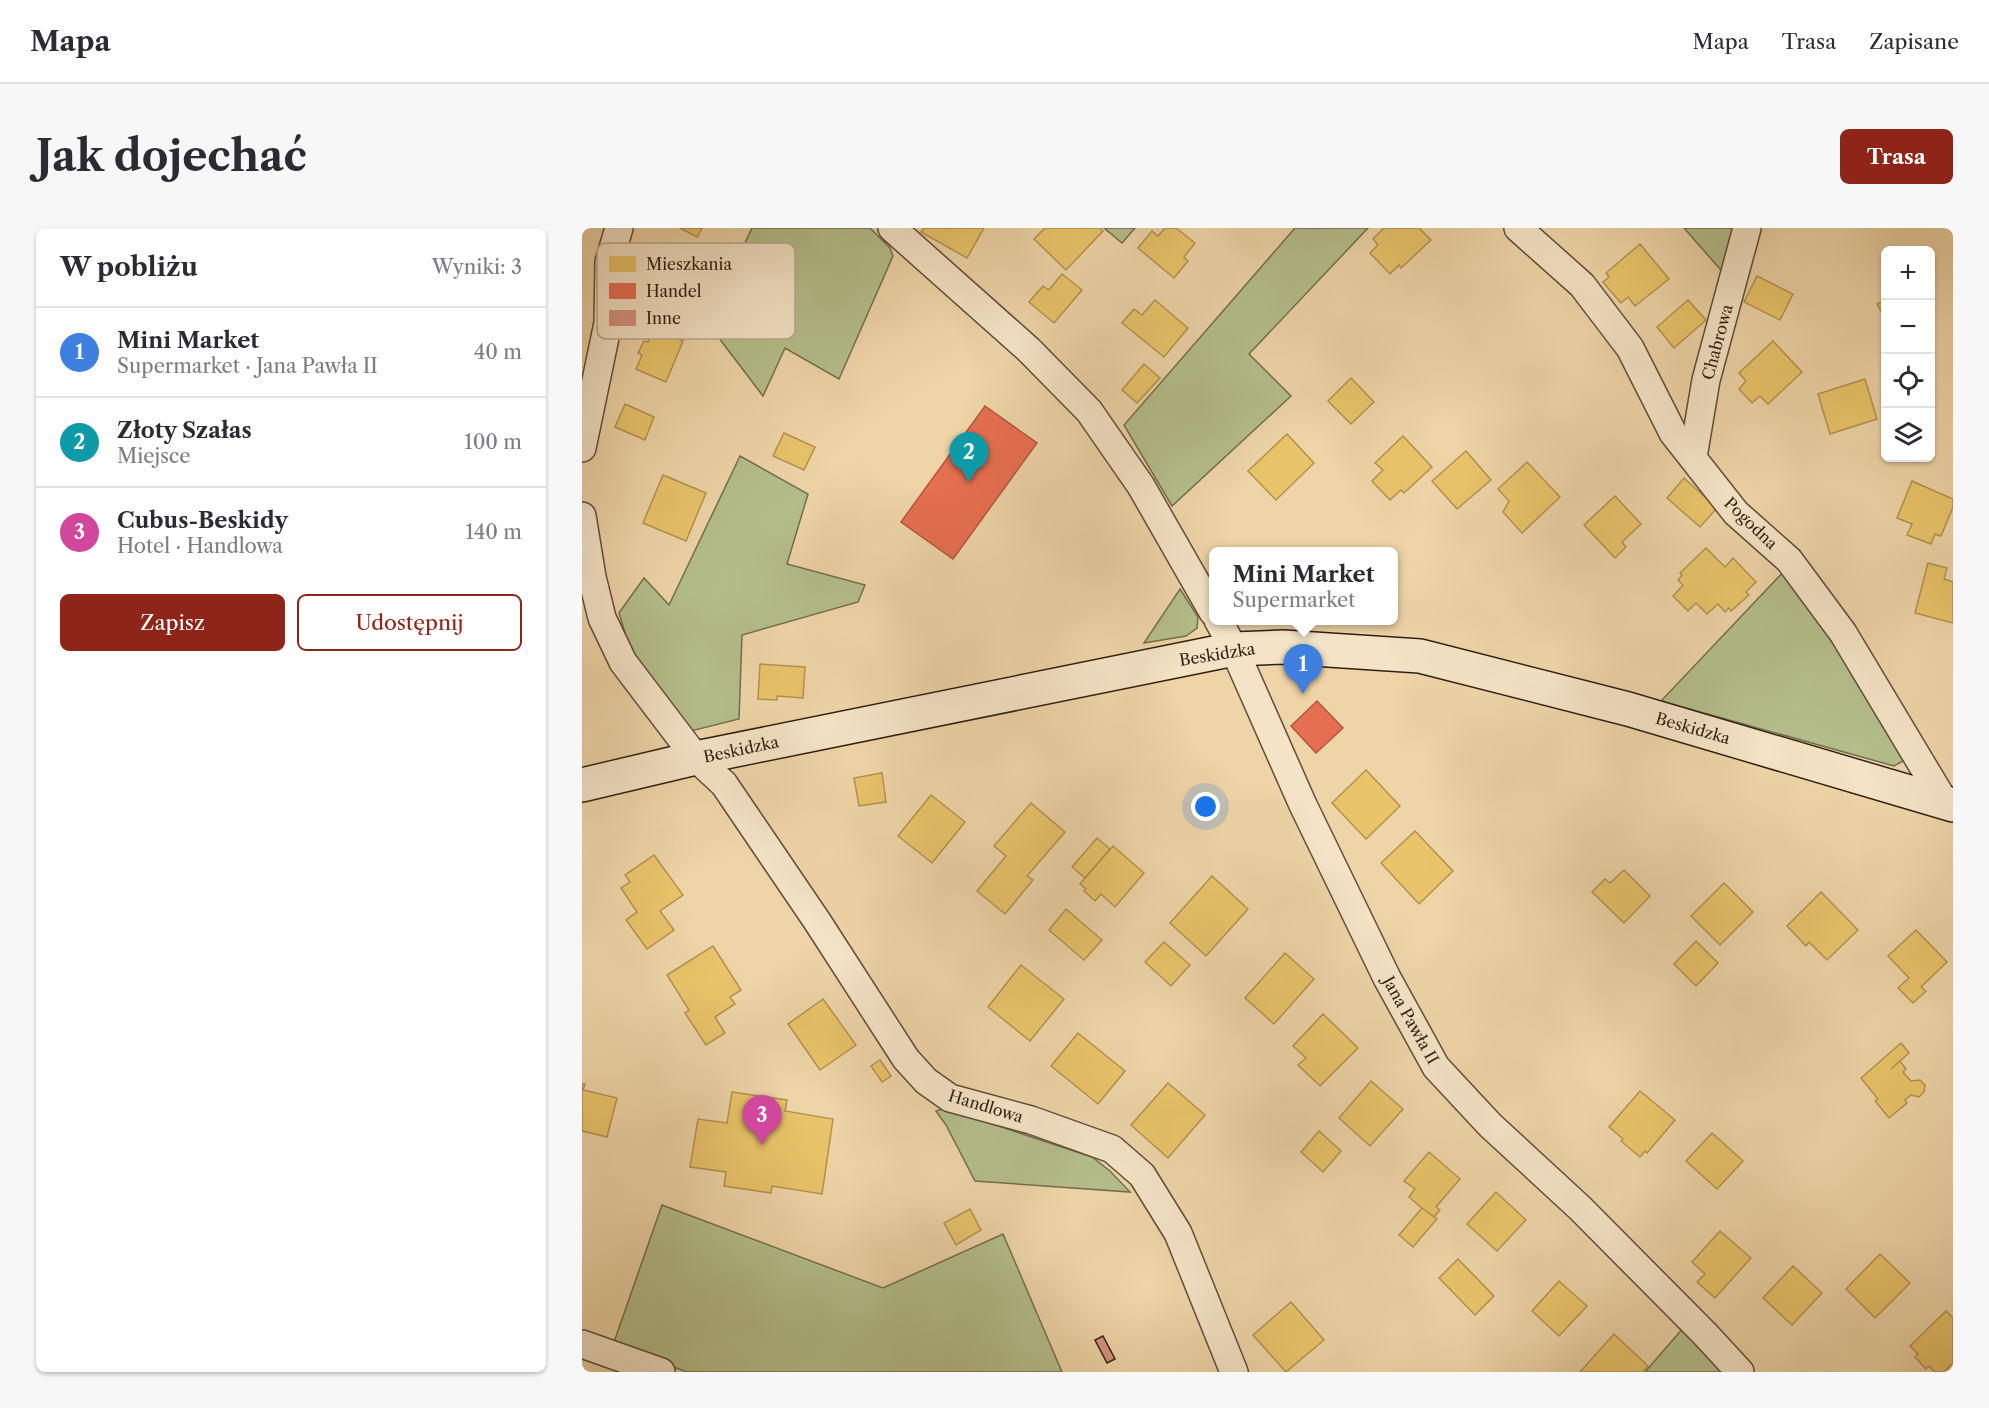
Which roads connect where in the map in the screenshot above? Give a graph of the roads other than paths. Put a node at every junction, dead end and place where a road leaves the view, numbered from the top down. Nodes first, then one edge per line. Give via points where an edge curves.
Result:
1 (619, 228) edge
2 (892, 228) edge
3 (1518, 228) edge
4 (1747, 228) edge
5 (615, 243) edge
6 (605, 339) edge
7 (582, 448) edge
8 (1692, 457) junction
9 (582, 516) edge
10 (1209, 605) edge
11 (1220, 625) edge
12 (1234, 649) junction
13 (696, 758) junction
14 (582, 784) edge
15 (1950, 799) edge
16 (582, 1344) edge
17 (661, 1372) edge
18 (1234, 1372) edge
19 (1740, 1372) edge

1 - 5 street
2 - 10 street via 1029,350 1089,411 1142,486
3 - 8 street, Pogodna via 1582,285 1630,348 1673,433
4 - 8 street, Chabrowa via 1706,380
6 - 7 street
8 - 15 street, Pogodna via 1736,513 1789,560 1843,633
9 - 13 street, Handlowa via 602,618 623,662
11 - 12 street, Jana Pawła II
12 - 13 street, Beskidzka
12 - 15 street, Beskidzka via 1283,647 1420,657 1628,709
12 - 19 street, Jana Pawła II via 1387,978 1436,1067
13 - 14 street, Beskidzka
13 - 18 street, Handlowa via 724,784 906,1059 926,1081 950,1098 1031,1120 1112,1149 1142,1175 1178,1233
16 - 17 street

